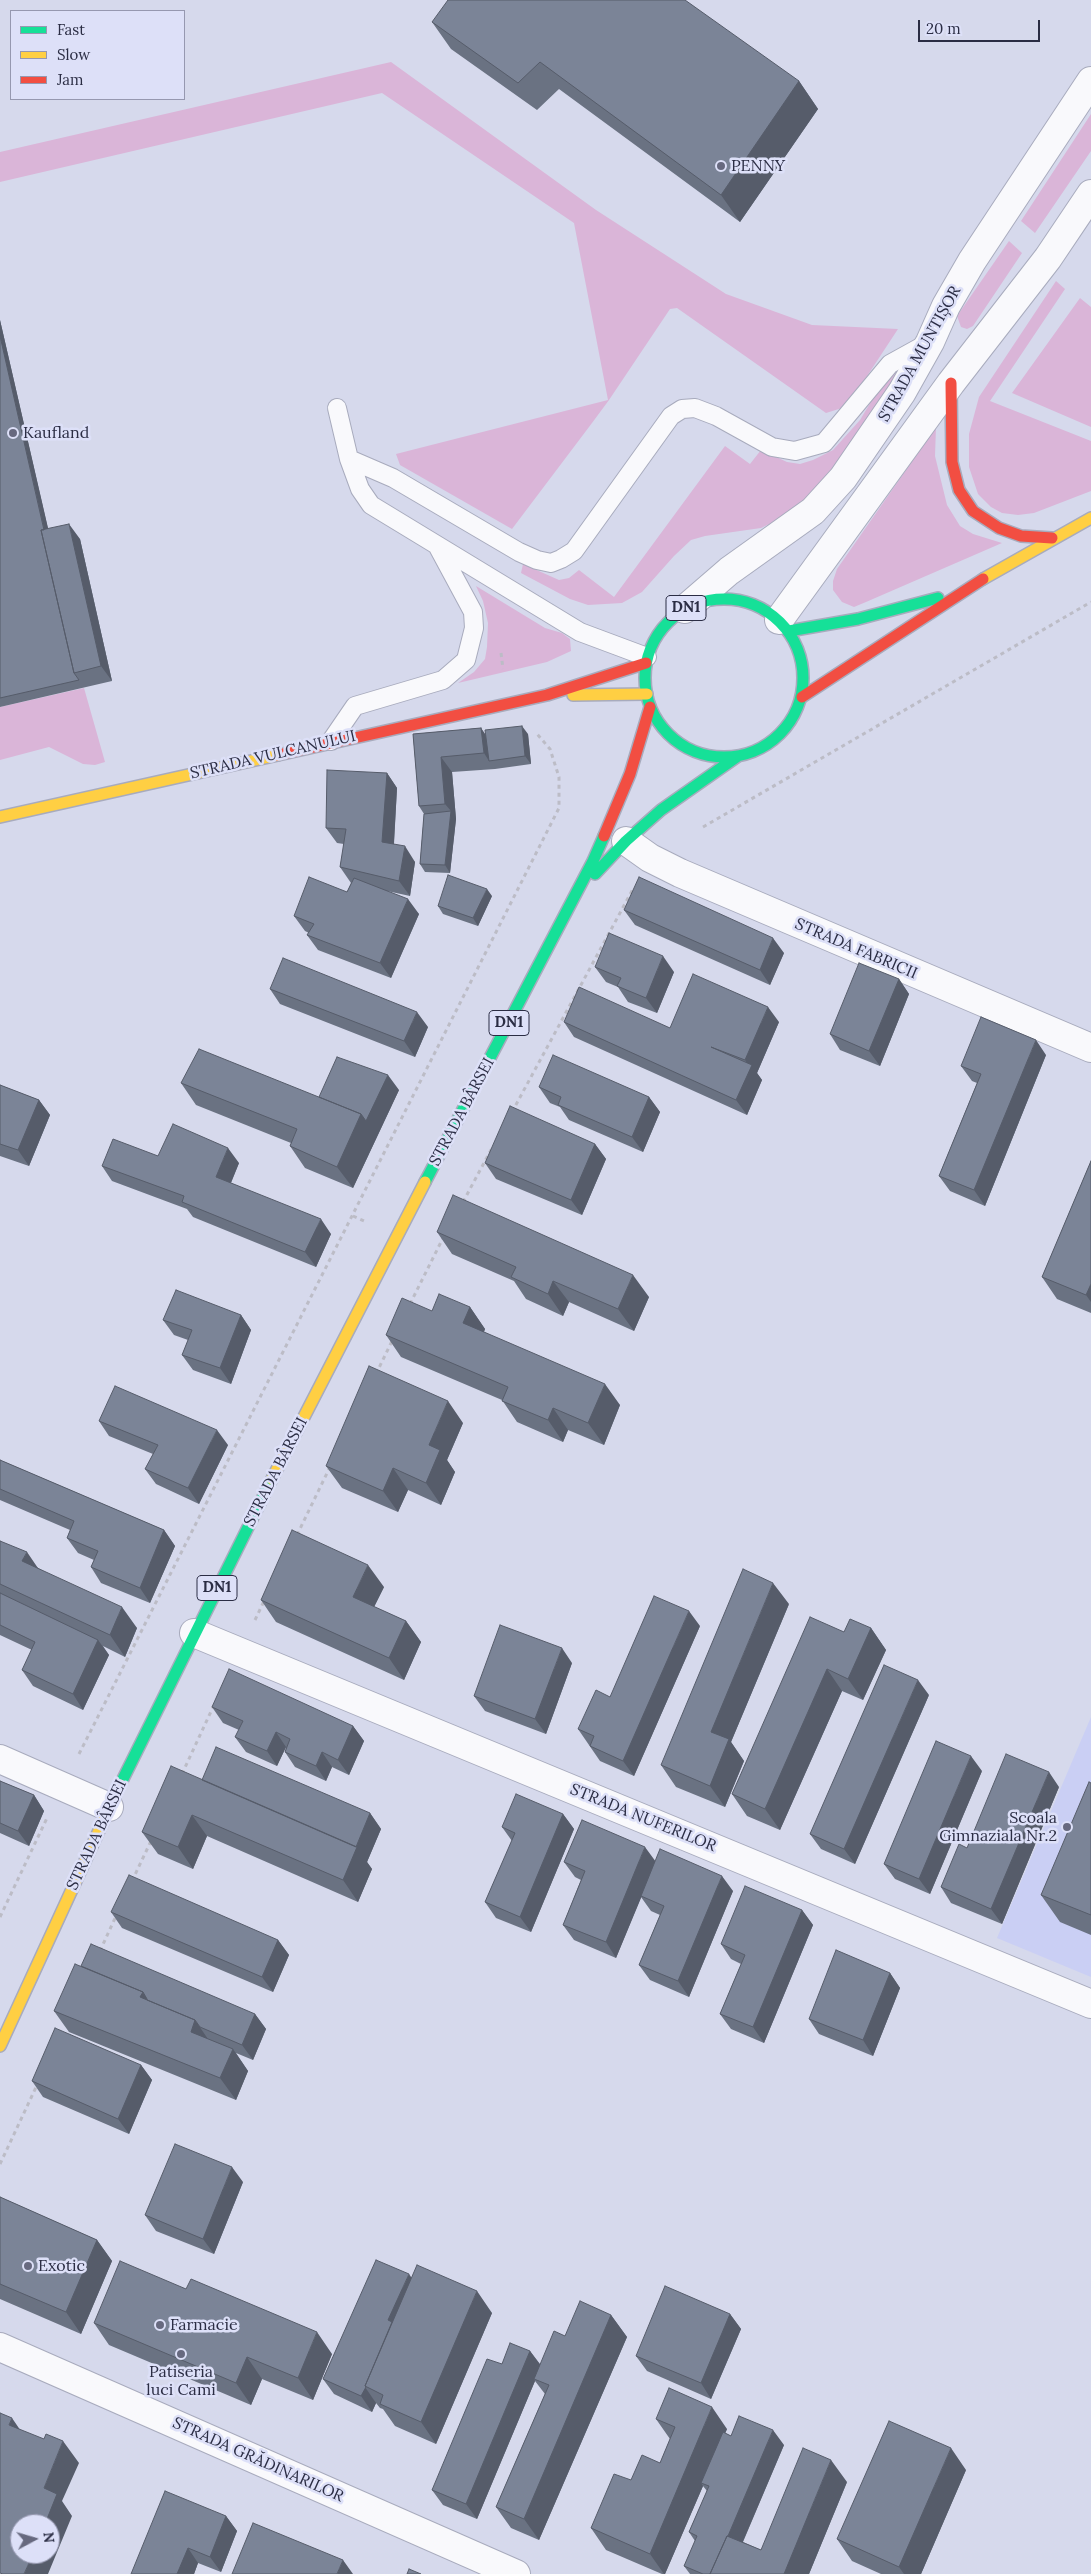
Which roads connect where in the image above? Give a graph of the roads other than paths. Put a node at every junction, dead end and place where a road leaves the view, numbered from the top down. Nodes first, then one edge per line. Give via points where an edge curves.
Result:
1 (1091, 81) edge
2 (1091, 194) edge
3 (930, 342) junction
4 (951, 383) junction
5 (337, 408) dead end
6 (349, 459) junction
7 (1091, 518) edge
8 (1052, 538) junction
9 (438, 547) junction
10 (963, 590) junction
11 (685, 609) junction
12 (784, 625) junction
13 (647, 660) junction
14 (647, 694) junction
15 (547, 695) junction
16 (802, 697) junction
17 (650, 707) junction
18 (331, 742) junction
19 (738, 756) junction
20 (0, 817) edge
21 (626, 841) junction
22 (570, 907) junction
23 (1091, 1048) edge
24 (194, 1633) junction
25 (0, 1759) edge
26 (109, 1807) junction
27 (1091, 2004) edge
28 (0, 2046) edge
29 (0, 2347) edge
30 (516, 2574) edge

1 - 3 street, STRADA MUNTIȘOR via 972,260
2 - 4 street, STRADA MUNTIȘOR via 1048,258
3 - 6 lane via 890,364 824,443 795,451 772,447 695,408 671,416 574,551 551,563 519,552 394,478
3 - 11 street, STRADA MUNTIȘOR via 902,392 844,478 812,511 729,571
4 - 8 main road via 952,462 959,490 973,511 999,528 1021,536
4 - 12 street, STRADA MUNTIȘOR
5 - 6 lane
6 - 9 lane via 360,489 371,505
7 - 8 main road
8 - 10 main road
9 - 13 lane via 580,632
9 - 18 lane via 473,612 473,636 466,660 443,680 355,706
10 - 12 main road via 858,619
10 - 16 main road
11 - 12 main road, DN1 via 702,601 720,598 742,600 762,608
11 - 13 main road, DN1 via 658,634
12 - 16 main road, DN1 via 799,651
13 - 14 main road, DN1
13 - 15 main road, STRADA VULCANULUI
14 - 15 main road, STRADA VULCANULUI
14 - 17 main road, DN1
15 - 18 main road, STRADA VULCANULUI
16 - 19 main road, DN1 via 793,718 778,736 760,749
17 - 19 main road, DN1 via 664,730 686,748 711,757
17 - 22 main road, STRADA BÂRSEI / DN1 via 630,774
18 - 20 main road, STRADA VULCANULUI
19 - 21 main road, STRADA BÂRSEI / DN1 via 693,786
21 - 22 main road, STRADA BÂRSEI / DN1
21 - 23 street, STRADA FABRICII via 650,858 756,907
22 - 24 main road, STRADA BÂRSEI / DN1 via 396,1237
24 - 26 main road, STRADA BÂRSEI / DN1
24 - 27 street, STRADA NUFERILOR
25 - 26 street
26 - 28 main road, STRADA BÂRSEI / DN1
29 - 30 street, STRADA GRĂDINARILOR

